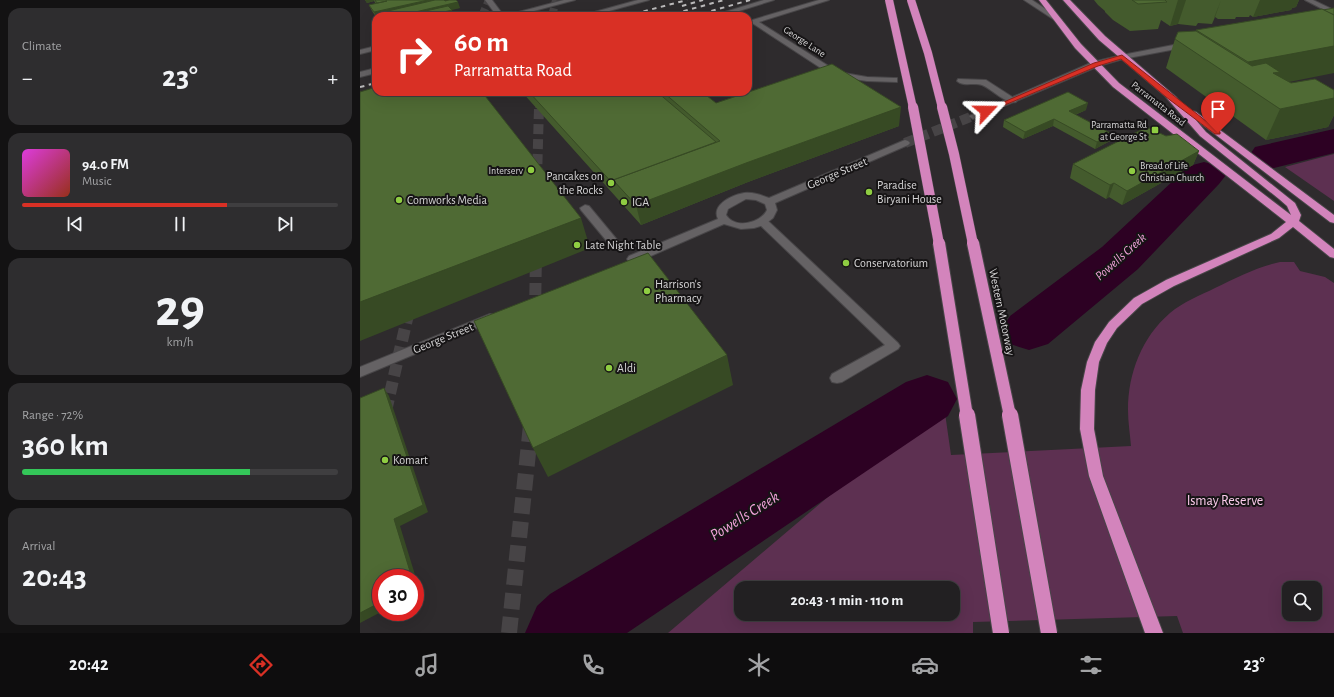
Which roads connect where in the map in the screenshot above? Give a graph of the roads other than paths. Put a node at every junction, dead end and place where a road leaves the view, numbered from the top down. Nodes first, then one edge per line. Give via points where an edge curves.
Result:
1 (488, 0) edge
2 (572, 0) edge
3 (646, 0) edge
4 (771, 0) edge
5 (826, 0) edge
6 (888, 0) edge
7 (911, 0) edge
8 (1027, 0) edge
9 (1042, 0) edge
10 (1066, 0) edge
11 (1308, 0) edge
12 (498, 12) edge
13 (522, 12) edge
14 (599, 12) edge
15 (729, 12) edge
16 (1332, 15) edge
17 (1058, 20) junction
18 (1198, 42) edge
19 (372, 49) edge
20 (360, 52) edge
21 (1122, 57) junction
22 (1096, 64) junction
23 (372, 71) edge
24 (360, 75) edge
25 (894, 80) dead end
26 (961, 81) dead end
27 (1168, 95) junction
28 (1012, 100) junction
29 (973, 116) tunnel mouth
30 (905, 143) tunnel mouth
31 (769, 202) junction
32 (585, 208) dead end
33 (725, 220) junction
34 (1334, 220) edge
35 (763, 222) junction
36 (1293, 222) junction
37 (614, 243) dead end
38 (1334, 254) edge
39 (622, 264) edge
40 (504, 313) edge
41 (360, 372) edge
42 (837, 378) dead end
43 (1151, 625) edge
44 (1001, 633) edge
45 (1049, 633) edge

1 - 12 street
2 - 13 street
3 - 14 street
4 - 15 street
5 - 25 street, George Lane via 753,21 836,74
6 - 44 highway, bridge via 914,113 945,274
7 - 45 highway, Western Motorway, bridge via 928,53 954,154 1008,405
8 - 17 street
9 - 17 highway, Parramatta Road
10 - 21 highway, Parramatta Road
11 - 16 street
17 - 22 highway, Parramatta Road
18 - 21 street
19 - 20 street
21 - 22 street
21 - 27 highway, Parramatta Road
22 - 28 street
22 - 36 highway, Parramatta Road via 1116,85
23 - 24 street
26 - 28 street via 983,82
27 - 34 highway, Parramatta Road
27 - 36 highway via 1203,134 1290,205 1296,215
28 - 29 street
30 - 31 street, George Street
31 - 33 street via 751,196 732,200 722,210
31 - 35 street via 771,215
32 - 37 street
33 - 35 street via 736,226
33 - 39 street
35 - 42 street via 894,346
36 - 38 highway, Parramatta Road
36 - 43 highway via 1275,236 1170,283 1138,301 1112,325 1101,342 1093,362 1088,390 1087,429 1096,476
40 - 41 street, George Street

